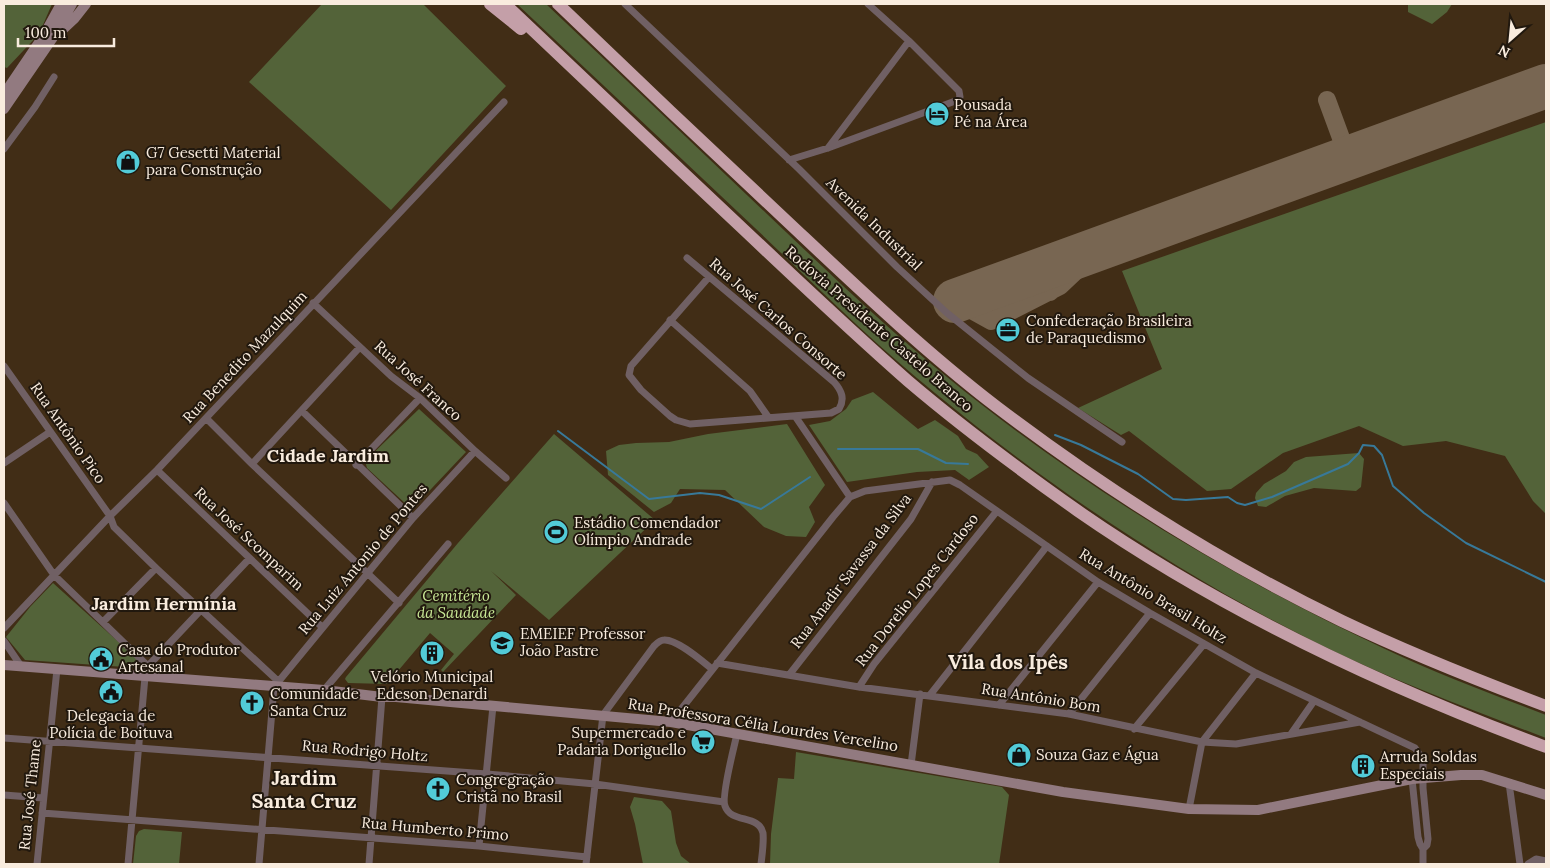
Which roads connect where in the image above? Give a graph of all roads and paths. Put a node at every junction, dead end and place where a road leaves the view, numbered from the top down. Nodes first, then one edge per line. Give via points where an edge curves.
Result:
1 (55, 4) edge
2 (61, 4) edge
3 (72, 4) edge
4 (86, 4) edge
5 (490, 4) edge
6 (505, 4) edge
7 (558, 4) edge
8 (625, 4) edge
9 (868, 4) edge
10 (48, 37) junction
11 (909, 41) junction
12 (54, 77) dead end
13 (584, 79) junction
14 (4, 94) edge
15 (504, 102) dead end
16 (4, 109) edge
17 (828, 148) junction
18 (4, 149) edge
19 (789, 160) junction
20 (687, 258) dead end
21 (709, 277) junction
22 (314, 303) junction
23 (670, 320) junction
24 (360, 347) junction
25 (4, 366) edge
26 (420, 398) junction
27 (302, 411) junction
28 (795, 416) junction
29 (206, 418) junction
30 (769, 418) junction
31 (50, 432) junction
32 (1122, 442) dead end
33 (475, 450) junction
34 (4, 463) edge
35 (252, 464) junction
36 (356, 464) junction
37 (157, 470) junction
38 (506, 478) dead end
39 (932, 482) junction
40 (850, 498) junction
41 (4, 503) edge
42 (997, 511) junction
43 (110, 516) junction
44 (413, 518) junction
45 (448, 544) dead end
46 (1047, 546) junction
47 (249, 559) junction
48 (156, 568) junction
49 (368, 574) junction
50 (54, 575) junction
51 (1098, 582) junction
52 (399, 603) junction
53 (201, 610) junction
54 (1150, 613) junction
55 (103, 622) junction
56 (322, 627) junction
57 (4, 628) edge
58 (4, 641) edge
59 (1204, 644) junction
60 (4, 665) edge
61 (21, 666) junction
62 (148, 666) junction
63 (715, 666) junction
64 (57, 669) junction
65 (1256, 673) junction
66 (789, 675) junction
67 (145, 677) junction
68 (277, 685) junction
69 (859, 686) junction
70 (324, 690) junction
71 (920, 694) junction
72 (930, 695) junction
73 (382, 697) junction
74 (1314, 701) junction
75 (493, 706) junction
76 (998, 706) junction
77 (1546, 706) edge
78 (1069, 714) junction
79 (602, 715) junction
80 (671, 722) junction
81 (1360, 722) junction
82 (1134, 729) junction
83 (736, 734) junction
84 (1291, 734) junction
85 (4, 738) edge
86 (49, 742) junction
87 (1202, 742) junction
88 (138, 747) junction
89 (1546, 747) edge
90 (269, 757) junction
91 (911, 764) junction
92 (377, 765) junction
93 (487, 774) junction
94 (1417, 779) junction
95 (595, 784) junction
96 (1509, 784) junction
97 (1546, 794) edge
98 (4, 795) edge
99 (43, 798) junction
100 (724, 802) junction
101 (1190, 808) junction
102 (42, 813) junction
103 (131, 821) junction
104 (262, 830) junction
105 (371, 838) junction
106 (479, 846) junction
107 (586, 860) edge
108 (1546, 861) edge
109 (37, 864) edge
110 (128, 864) edge
111 (259, 864) edge
112 (369, 864) edge
113 (761, 864) edge
114 (1422, 864) edge
115 (1520, 864) edge
116 (1528, 864) edge

1 - 10 main road
2 - 10 main road
3 - 10 main road
4 - 10 main road via 74,18
5 - 13 highway
6 - 13 highway, Rodovia Presidente Castelo Branco
7 - 77 highway, Rodovia Presidente Castelo Branco via 893,320 1037,437 1141,508 1281,590 1410,652
8 - 19 street, Avenida Industrial
9 - 11 street
10 - 14 main road
10 - 16 main road
11 - 17 street
11 - 17 street via 956,88 961,95 958,100
12 - 18 street
13 - 89 highway, Rodovia Presidente Castelo Branco via 910,382 1078,511 1168,569 1325,654 1430,702
15 - 22 street, Rua Benedito Mazulquim
17 - 19 street
19 - 32 street, Avenida Industrial via 948,313 1028,378
20 - 21 street, Rua José Carlos Consorte
21 - 23 street
21 - 28 street, Rua José Carlos Consorte via 838,387 843,398 837,411
22 - 24 street, Rua José Franco
22 - 29 street, Rua Benedito Mazulquim
23 - 30 street via 750,392
23 - 30 street via 631,366 629,376 641,390 670,416 682,422 696,424
24 - 26 street, Rua José Franco
24 - 27 street
25 - 31 street, Rua Antônio Pico
26 - 33 street, Rua José Franco
26 - 36 street
27 - 35 street
27 - 36 street
28 - 30 street
28 - 40 street
29 - 35 street
29 - 37 street, Rua Benedito Mazulquim
31 - 34 street
31 - 43 street, Rua Antônio Pico
33 - 38 street, Rua José Franco
33 - 44 street, Rua Luiz Antonio de Pontes
35 - 49 street
36 - 44 street
37 - 43 street, Rua Benedito Mazulquim
37 - 47 street, Rua José Scomparim
39 - 40 street, Rua Antônio Brasil Holtz via 865,491
39 - 42 street, Rua Antônio Brasil Holtz via 955,482
39 - 66 street, Rua Anadir Savassa da Silva via 911,519
40 - 63 street
41 - 50 street
42 - 46 street, Rua Antônio Brasil Holtz
42 - 69 street, Rua Dorelio Lopes Cardoso
43 - 48 street, Rua Antônio Pico via 114,527
43 - 50 street, Rua Benedito Mazulquim
44 - 49 street, Rua Luiz Antonio de Pontes
45 - 52 street
46 - 51 street, Rua Antônio Brasil Holtz
46 - 72 street
47 - 53 street
47 - 56 street, Rua José Scomparim
48 - 53 street, Rua Antônio Pico
48 - 55 street
49 - 52 street
49 - 56 street, Rua Luiz Antonio de Pontes
50 - 55 street
50 - 57 street, Rua Benedito Mazulquim
51 - 54 street, Rua Antônio Brasil Holtz
51 - 76 street
52 - 70 street
53 - 62 street
53 - 68 street, Rua Antônio Pico
54 - 59 street, Rua Antônio Brasil Holtz
54 - 78 street
55 - 62 street
56 - 68 street, Rua Luiz Antonio de Pontes
58 - 61 street
59 - 65 street, Rua Antônio Brasil Holtz
59 - 82 street
60 - 61 main road, Rua Professora Célia Lourdes Vercelino
61 - 64 main road, Rua Professora Célia Lourdes Vercelino
62 - 67 street
63 - 66 street, Rua Antônio Bom
63 - 79 street via 681,646 662,640
63 - 80 street
64 - 67 main road, Rua Professora Célia Lourdes Vercelino
64 - 86 street, Rua José Thame
65 - 74 street, Rua Antônio Brasil Holtz
65 - 87 street
66 - 69 street, Rua Antônio Bom
67 - 68 main road, Rua Professora Célia Lourdes Vercelino
67 - 88 street
68 - 70 main road, Rua Professora Célia Lourdes Vercelino
68 - 90 street
69 - 71 street, Rua Antônio Bom
70 - 73 main road, Rua Professora Célia Lourdes Vercelino
71 - 72 street, Rua Antônio Bom
71 - 91 street
72 - 76 street, Rua Antônio Bom
73 - 75 main road, Rua Professora Célia Lourdes Vercelino
73 - 92 street
74 - 81 street, Rua Antônio Brasil Holtz
74 - 84 street
75 - 79 main road, Rua Professora Célia Lourdes Vercelino
75 - 93 street
76 - 78 street, Rua Antônio Bom
78 - 82 street, Rua Antônio Bom
79 - 80 main road, Rua Professora Célia Lourdes Vercelino
79 - 95 street
80 - 83 main road, Rua Professora Célia Lourdes Vercelino
81 - 84 street, Rua Antônio Bom
81 - 94 street, Rua Antônio Brasil Holtz via 1414,748 1422,758
82 - 87 street, Rua Antônio Bom
83 - 91 main road, Rua Professora Célia Lourdes Vercelino
83 - 100 street
84 - 87 street, Rua Antônio Bom via 1236,744
85 - 86 street, Rua Rodrigo Holtz
86 - 88 street, Rua Rodrigo Holtz
86 - 99 street, Rua José Thame
87 - 101 street
88 - 90 street, Rua Rodrigo Holtz
88 - 103 street
90 - 92 street, Rua Rodrigo Holtz
90 - 104 street
91 - 101 main road, Rua Professora Célia Lourdes Vercelino via 1073,794
92 - 93 street, Rua Rodrigo Holtz
92 - 105 street
93 - 95 street, Rua Rodrigo Holtz
93 - 106 street
94 - 96 main road, Rua Professora Célia Lourdes Vercelino via 1482,775
94 - 101 main road, Rua Professora Célia Lourdes Vercelino via 1266,809
94 - 114 street, Rua Antônio Brasil Holtz via 1428,839 1423,849
95 - 100 street, Rua Rodrigo Holtz
95 - 107 street
96 - 97 main road, Rua Professora Célia Lourdes Vercelino
96 - 115 street
98 - 99 street
99 - 102 street, Rua José Thame
100 - 113 street via 734,817 753,821 760,828 763,837
102 - 103 street, Rua Humberto Primo
102 - 109 street, Rua José Thame
103 - 104 street, Rua Humberto Primo
103 - 110 street
104 - 105 street, Rua Humberto Primo
104 - 111 street
105 - 106 street, Rua Humberto Primo
105 - 112 street
106 - 107 street, Rua Humberto Primo
108 - 116 street via 1536,859

